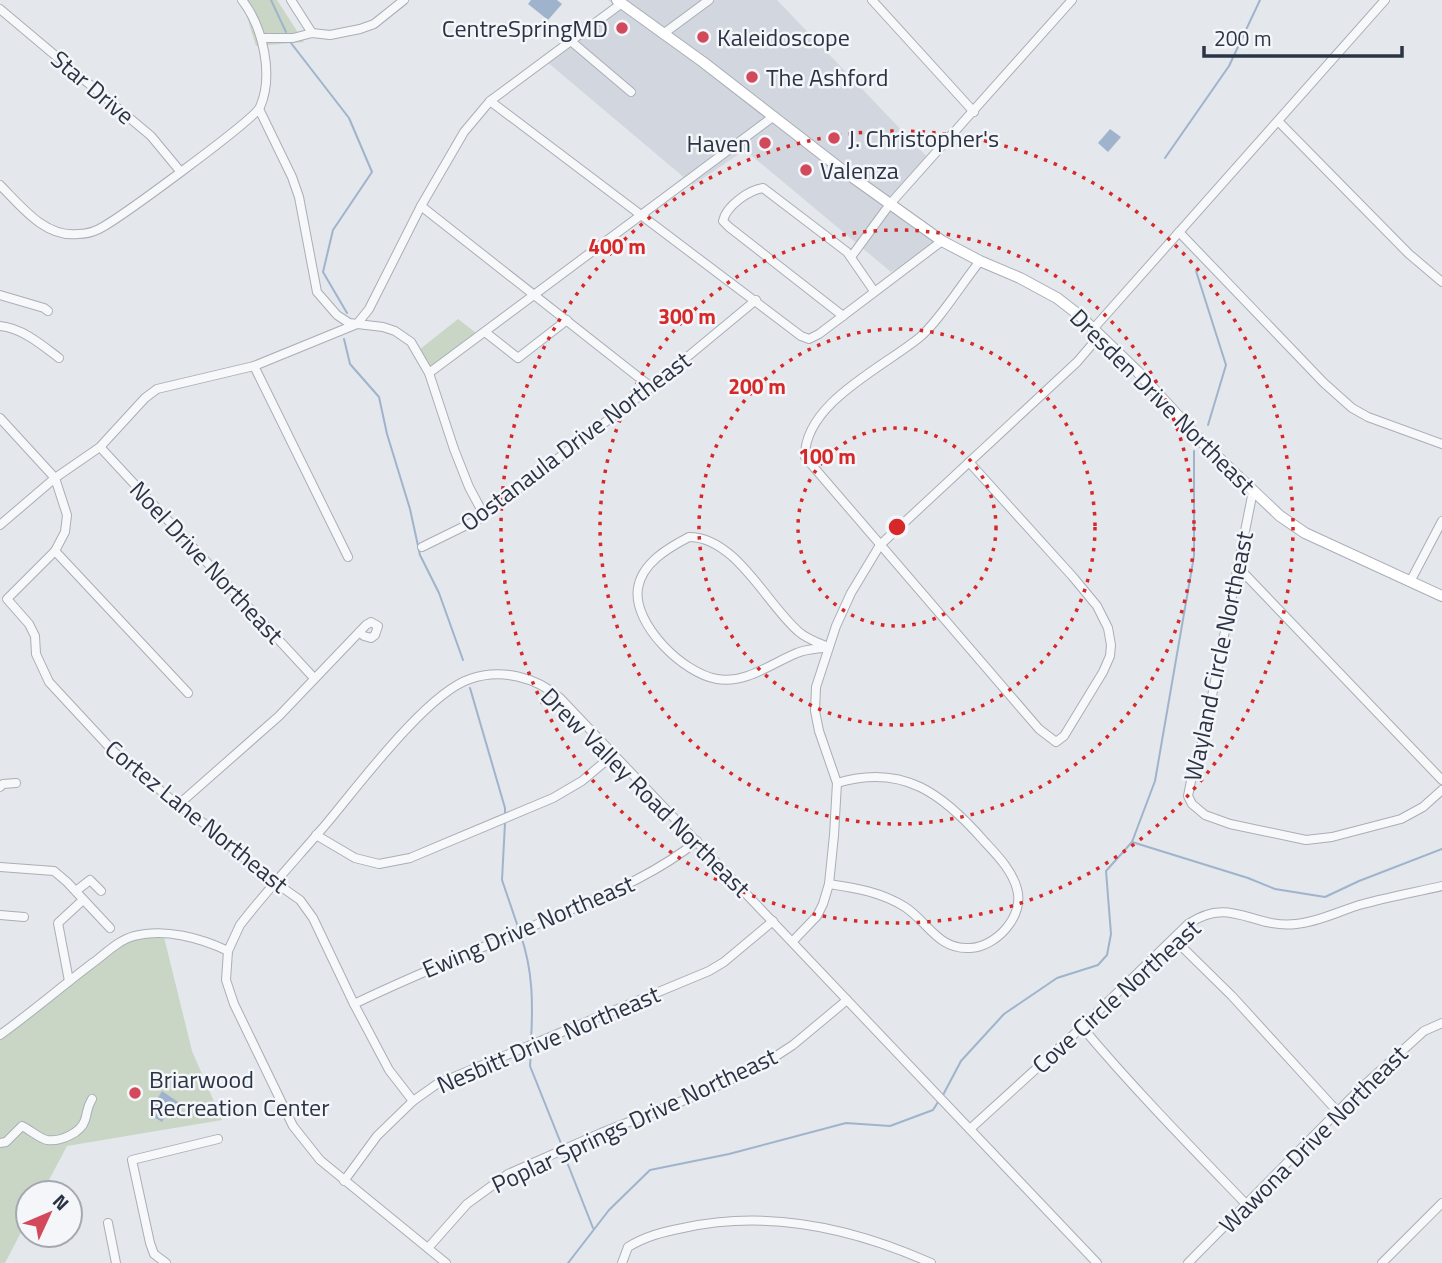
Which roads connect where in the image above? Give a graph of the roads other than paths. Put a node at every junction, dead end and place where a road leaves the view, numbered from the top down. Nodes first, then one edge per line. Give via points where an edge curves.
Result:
1 (242, 0) edge
2 (290, 0) edge
3 (404, 0) edge
4 (709, 0) edge
5 (872, 0) edge
6 (1072, 0) edge
7 (1385, 0) edge
8 (620, 2) edge
9 (0, 9) edge
10 (312, 33) junction
11 (663, 34) junction
12 (261, 38) junction
13 (572, 42) junction
14 (631, 92) dead end
15 (490, 101) junction
16 (259, 109) junction
17 (974, 112) junction
18 (774, 116) junction
19 (1278, 121) junction
20 (180, 171) junction
21 (0, 185) edge
22 (890, 204) junction
23 (421, 206) junction
24 (644, 215) junction
25 (1179, 232) junction
26 (942, 241) junction
27 (851, 257) junction
28 (979, 261) junction
29 (1442, 282) edge
30 (874, 291) junction
31 (0, 295) edge
32 (536, 295) junction
33 (756, 300) junction
34 (48, 312) dead end
35 (843, 316) junction
36 (567, 320) junction
37 (357, 324) junction
38 (0, 326) edge
39 (1094, 328) junction
40 (485, 332) junction
41 (59, 358) dead end
42 (254, 366) junction
43 (429, 373) junction
44 (651, 387) junction
45 (0, 418) edge
46 (8, 426) junction
47 (0, 433) edge
48 (1442, 444) edge
49 (100, 447) junction
50 (970, 461) junction
51 (55, 478) junction
52 (1253, 491) junction
53 (484, 515) junction
54 (1442, 521) edge
55 (0, 525) edge
56 (880, 545) junction
57 (422, 547) dead end
58 (55, 551) junction
59 (348, 557) dead end
60 (1237, 566) junction
61 (1412, 580) junction
62 (1442, 596) edge
63 (359, 632) dead end
64 (828, 647) junction
65 (314, 678) junction
66 (188, 693) dead end
67 (614, 754) junction
68 (1442, 780) edge
69 (16, 783) dead end
70 (837, 783) junction
71 (0, 787) edge
72 (1442, 790) edge
73 (178, 805) junction
74 (316, 835) junction
75 (697, 841) junction
76 (0, 867) edge
77 (275, 883) junction
78 (829, 884) junction
79 (1442, 886) edge
80 (76, 891) junction
81 (101, 891) dead end
82 (83, 900) junction
83 (0, 915) edge
84 (24, 917) dead end
85 (773, 921) junction
86 (110, 928) dead end
87 (1174, 939) junction
88 (793, 941) junction
89 (228, 951) junction
90 (69, 981) junction
91 (847, 1000) junction
92 (354, 1004) junction
93 (1442, 1023) edge
94 (1082, 1027) junction
95 (0, 1035) edge
96 (92, 1099) dead end
97 (413, 1101) junction
98 (1337, 1111) junction
99 (970, 1129) junction
100 (218, 1139) dead end
101 (0, 1143) edge
102 (344, 1181) junction
103 (1442, 1203) edge
104 (1246, 1204) junction
105 (108, 1223) dead end
106 (428, 1248) junction
107 (116, 1263) edge
108 (166, 1263) edge
109 (446, 1263) edge
110 (622, 1263) edge
111 (931, 1263) edge
112 (1097, 1263) edge
113 (1188, 1263) edge
114 (1382, 1263) edge

1 - 12 street
2 - 10 street
3 - 10 street via 374,24 330,35
4 - 11 street
5 - 17 street
6 - 17 street
7 - 19 street
8 - 11 street, Dresden Drive Northeast
8 - 13 street
9 - 20 street, Star Drive via 151,136
10 - 12 street
11 - 18 street, Dresden Drive Northeast
12 - 16 street via 267,82
13 - 14 street
13 - 15 street
15 - 23 street via 457,142
15 - 24 street
16 - 20 street
16 - 37 street via 299,197 317,292 337,315
17 - 22 street
18 - 22 street, Dresden Drive Northeast
18 - 24 street
19 - 25 street
19 - 29 street
20 - 21 street via 97,230 77,235 55,231 33,218
22 - 26 street, Dresden Drive Northeast
22 - 27 street
23 - 32 street
23 - 37 street
24 - 32 street
24 - 33 street
25 - 39 street
25 - 48 street via 1352,408
26 - 28 street, Dresden Drive Northeast
26 - 30 street
27 - 30 street
27 - 35 street via 763,188 724,213 723,221 729,227
28 - 39 street, Dresden Drive Northeast via 1057,298
28 - 56 street via 920,337 831,403 805,446 806,457
30 - 35 street
31 - 34 street
32 - 36 street
32 - 40 street
33 - 35 street via 809,339
33 - 44 street, Oostanaula Drive Northeast
36 - 40 street via 518,358
36 - 44 street
37 - 42 street
37 - 43 street via 395,331 411,342
38 - 41 street via 35,340
39 - 50 street via 1095,341 1077,362
39 - 52 street, Dresden Drive Northeast
40 - 43 street
42 - 49 street via 157,389
42 - 59 street
43 - 53 street via 459,461
44 - 53 street, Oostanaula Drive Northeast
45 - 46 street
46 - 47 street
46 - 51 street
49 - 51 street
49 - 65 street, Noel Drive Northeast
50 - 56 street
50 - 56 street via 1073,577 1106,624 1111,645 1104,672 1064,736 1056,742 1050,739 1030,719
51 - 55 street
51 - 58 street via 67,515
52 - 60 street, Wayland Circle Northeast
52 - 61 street, Dresden Drive Northeast via 1305,533
53 - 57 street, Oostanaula Drive Northeast
54 - 61 street
56 - 64 street via 851,593
58 - 66 street
58 - 73 street, Cortez Lane Northeast via 7,599 29,624 49,682 113,751
60 - 68 street
60 - 72 street, Wayland Circle Northeast via 1188,796 1192,804 1205,815 1230,824 1306,840 1401,818
61 - 62 street, Dresden Drive Northeast
63 - 65 street
64 - 64 street via 800,634 731,556 701,537 689,537 667,548 650,564 638,590 651,630 685,666 708,677 742,677 798,652
64 - 70 street via 816,711 818,731
65 - 73 street via 279,716
67 - 74 street via 582,781 553,797 410,858 379,864 355,859
67 - 74 street, Drew Valley Road Northeast via 549,688 509,675 470,679 431,704
67 - 75 street, Drew Valley Road Northeast
69 - 71 street
70 - 78 street
70 - 78 street via 879,776 938,796 998,856 1011,873 1019,898 999,937 971,948 952,947 906,907 883,895
73 - 77 street, Cortez Lane Northeast
74 - 77 street, Drew Valley Road Northeast
75 - 85 street, Drew Valley Road Northeast
75 - 92 street, Ewing Drive Northeast via 670,862 623,887
76 - 80 street via 54,871
77 - 89 street, Drew Valley Road Northeast via 240,925
77 - 92 street, Cortez Lane Northeast via 300,900 313,918
78 - 88 street via 817,916
79 - 87 street, Cove Circle Northeast via 1297,924 1270,925 1232,912 1214,912 1199,917
80 - 81 street via 90,880
80 - 82 street
82 - 86 street
82 - 90 street via 58,923
83 - 84 street
85 - 88 street, Drew Valley Road Northeast
85 - 97 street, Nesbitt Drive Northeast via 709,971 448,1079
87 - 94 street, Cove Circle Northeast
87 - 98 street
88 - 91 street, Drew Valley Road Northeast
89 - 90 street via 186,936 134,936
89 - 102 street, Drew Valley Road Northeast via 226,980 234,1003 293,1126
90 - 95 street
91 - 99 street, Drew Valley Road Northeast
91 - 106 street, Poplar Springs Drive Northeast via 767,1062 508,1174 467,1204
92 - 97 street, Cortez Lane Northeast via 389,1070
93 - 98 street, Wawona Drive Northeast via 1424,1031
94 - 99 street, Cove Circle Northeast
94 - 104 street via 1129,1083
96 - 101 street via 78,1130 65,1138 48,1140 22,1126
97 - 102 street, Nesbitt Drive Northeast via 377,1136
98 - 104 street, Wawona Drive Northeast
99 - 112 street, Drew Valley Road Northeast
100 - 108 street via 132,1160 150,1242 154,1254
102 - 106 street, Drew Valley Road Northeast
103 - 114 street
104 - 113 street, Wawona Drive Northeast
105 - 107 street
106 - 109 street, Drew Valley Road Northeast
110 - 111 street via 628,1247 654,1234 754,1219 813,1225

